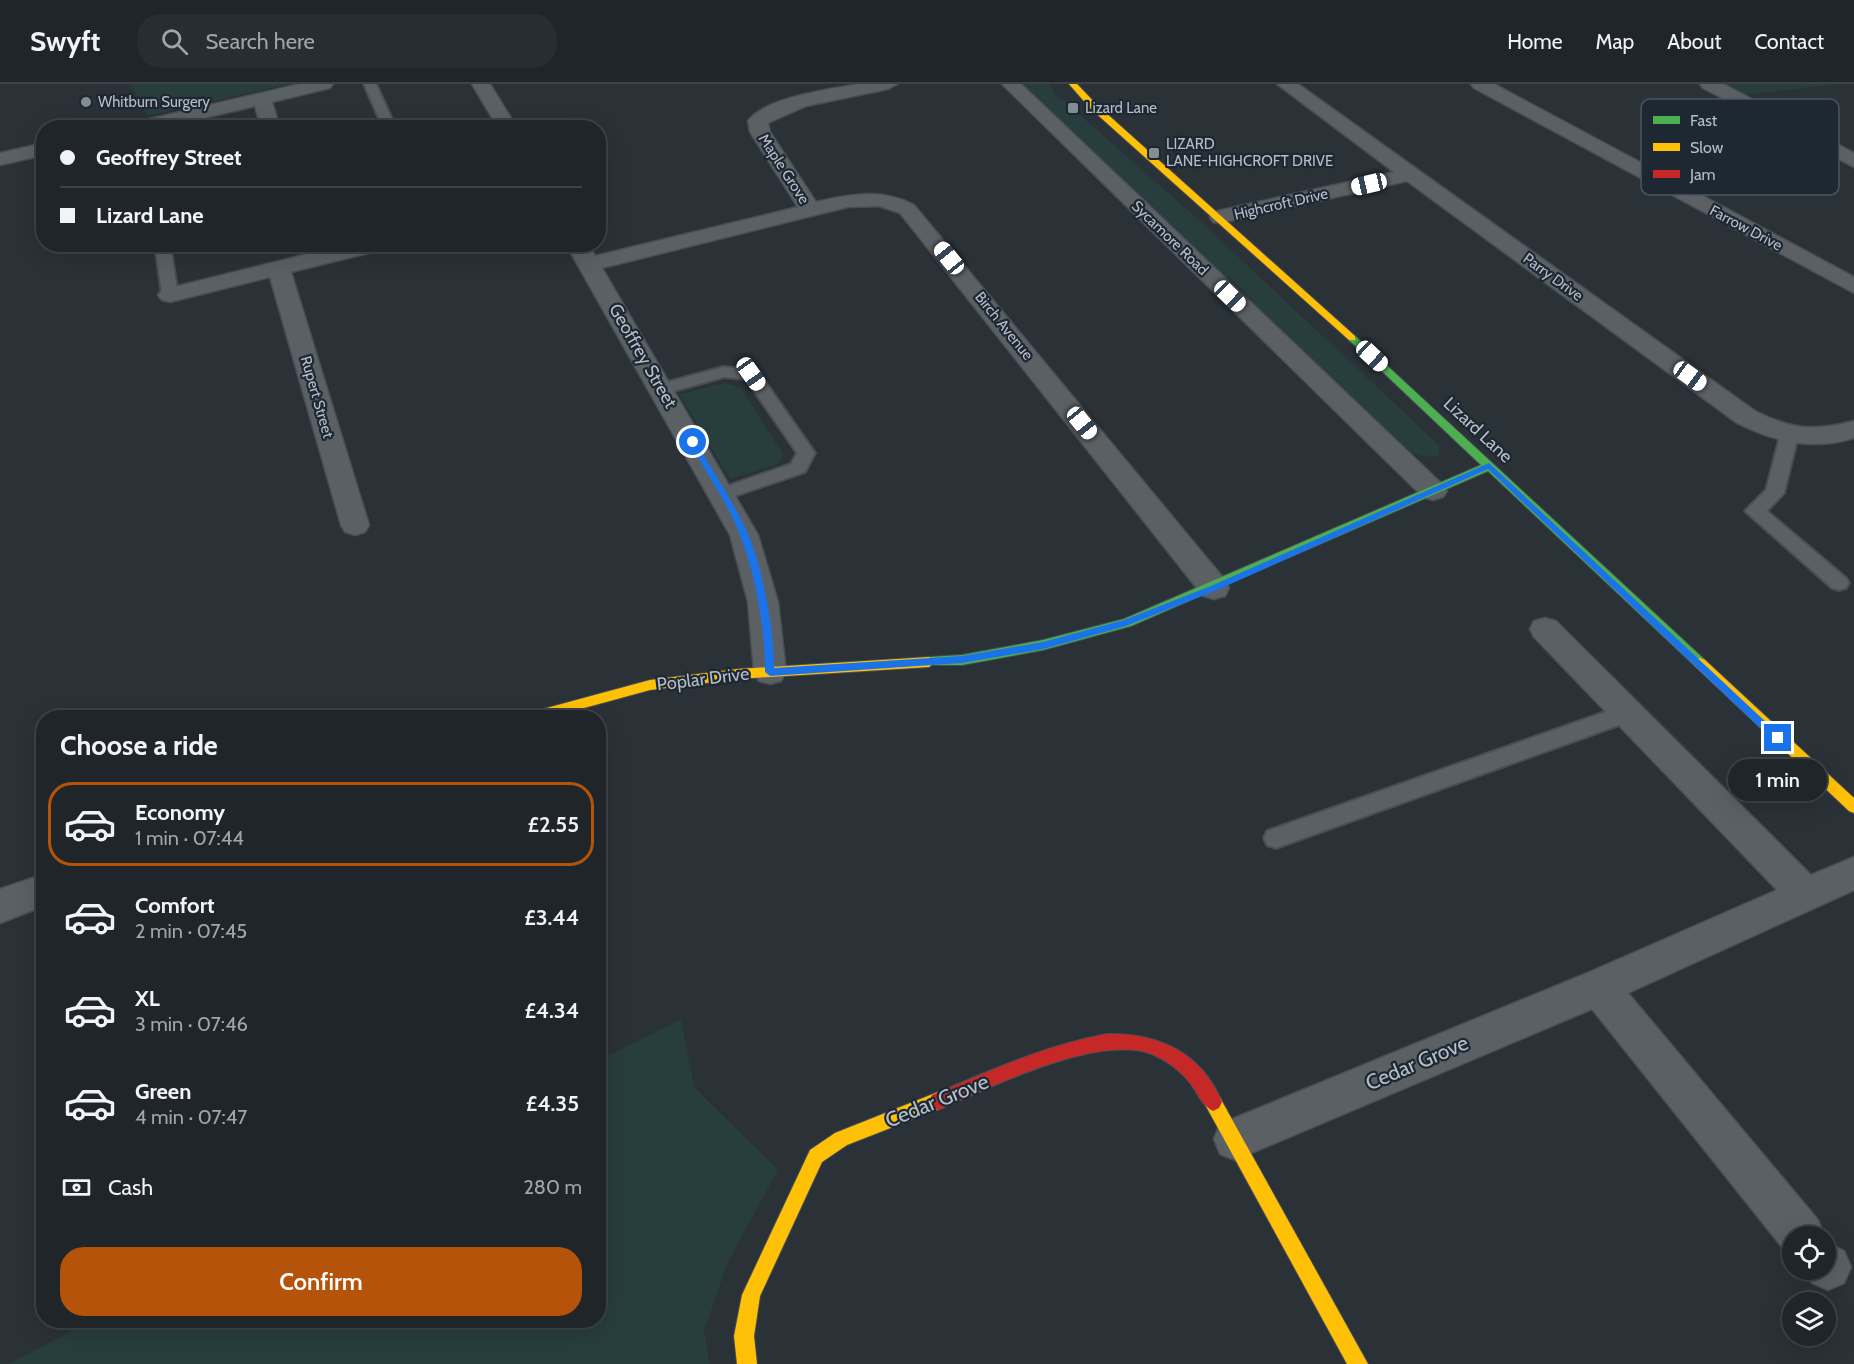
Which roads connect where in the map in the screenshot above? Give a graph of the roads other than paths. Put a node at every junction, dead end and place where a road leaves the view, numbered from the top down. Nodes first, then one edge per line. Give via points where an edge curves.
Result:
1 (324, 84) edge
2 (370, 84) edge
3 (482, 84) edge
4 (888, 84) edge
5 (1011, 84) edge
6 (1073, 84) edge
7 (1286, 84) edge
8 (1480, 84) edge
9 (1709, 84) edge
10 (262, 98) junction
11 (1737, 99) edge
12 (171, 120) edge
13 (269, 120) edge
14 (386, 120) edge
15 (503, 120) edge
16 (36, 151) edge
17 (1839, 153) edge
18 (0, 159) edge
19 (1854, 161) edge
20 (1641, 171) edge
21 (1412, 174) junction
22 (1686, 195) edge
23 (811, 210) junction
24 (1221, 217) junction
25 (606, 250) edge
26 (163, 252) edge
27 (310, 252) edge
28 (583, 254) edge
29 (279, 268) junction
30 (1854, 286) edge
31 (170, 295) joint
32 (663, 389) junction
33 (1843, 433) edge
34 (1789, 436) junction
35 (1489, 465) junction
36 (1433, 491) junction
37 (723, 494) junction
38 (354, 525) dead end
39 (1839, 583) dead end
40 (1214, 588) junction
41 (1545, 629) dead end
42 (770, 672) junction
43 (559, 710) edge
44 (1628, 713) junction
45 (1854, 807) edge
46 (1276, 838) dead end
47 (1854, 873) edge
48 (36, 893) edge
49 (1806, 895) junction
50 (0, 906) edge
51 (1599, 987) junction
52 (1235, 1139) junction
53 (1794, 1226) edge
54 (747, 1364) edge
55 (1358, 1364) edge

1 - 10 street
2 - 14 lane
3 - 15 street
4 - 23 street, Maple Grove via 784,107 762,115 758,121 760,132
5 - 36 street, Sycamore Road
6 - 24 street, Lizard Lane
7 - 21 street, Parry Drive
8 - 20 street, Farrow Drive
9 - 11 street
10 - 12 street
10 - 13 street
16 - 18 street
17 - 19 street
21 - 24 street, Highcroft Drive
21 - 34 street, Parry Drive via 1746,417
22 - 30 street, Farrow Drive
23 - 25 street, Birch Avenue
23 - 40 street, Birch Avenue via 872,198 908,208
24 - 35 street, Lizard Lane
26 - 31 lane
27 - 29 street
28 - 32 street, Geoffrey Street
29 - 31 street
29 - 38 street, Rupert Street
32 - 37 street, Geoffrey Street
32 - 37 lane via 723,372 751,374 806,453 798,468
33 - 34 street, Parry Drive
34 - 39 lane via 1775,493 1755,511
35 - 36 street, Poplar Drive
35 - 45 street, Lizard Lane
36 - 40 street, Poplar Drive
37 - 42 street, Geoffrey Street via 744,535 763,602
40 - 42 street, Poplar Drive via 1126,623 1043,645 962,660
41 - 44 street
42 - 43 street, Poplar Drive via 650,686
44 - 46 lane
44 - 49 street
47 - 49 street, Cedar Grove
48 - 50 street
49 - 51 street, Cedar Grove
51 - 52 street, Cedar Grove
51 - 53 street
52 - 54 street, Cedar Grove via 1202,1082 1173,1054 1133,1038 1094,1041 1072,1048 841,1139 816,1156 751,1295 744,1336
52 - 55 street, Cedar Grove

